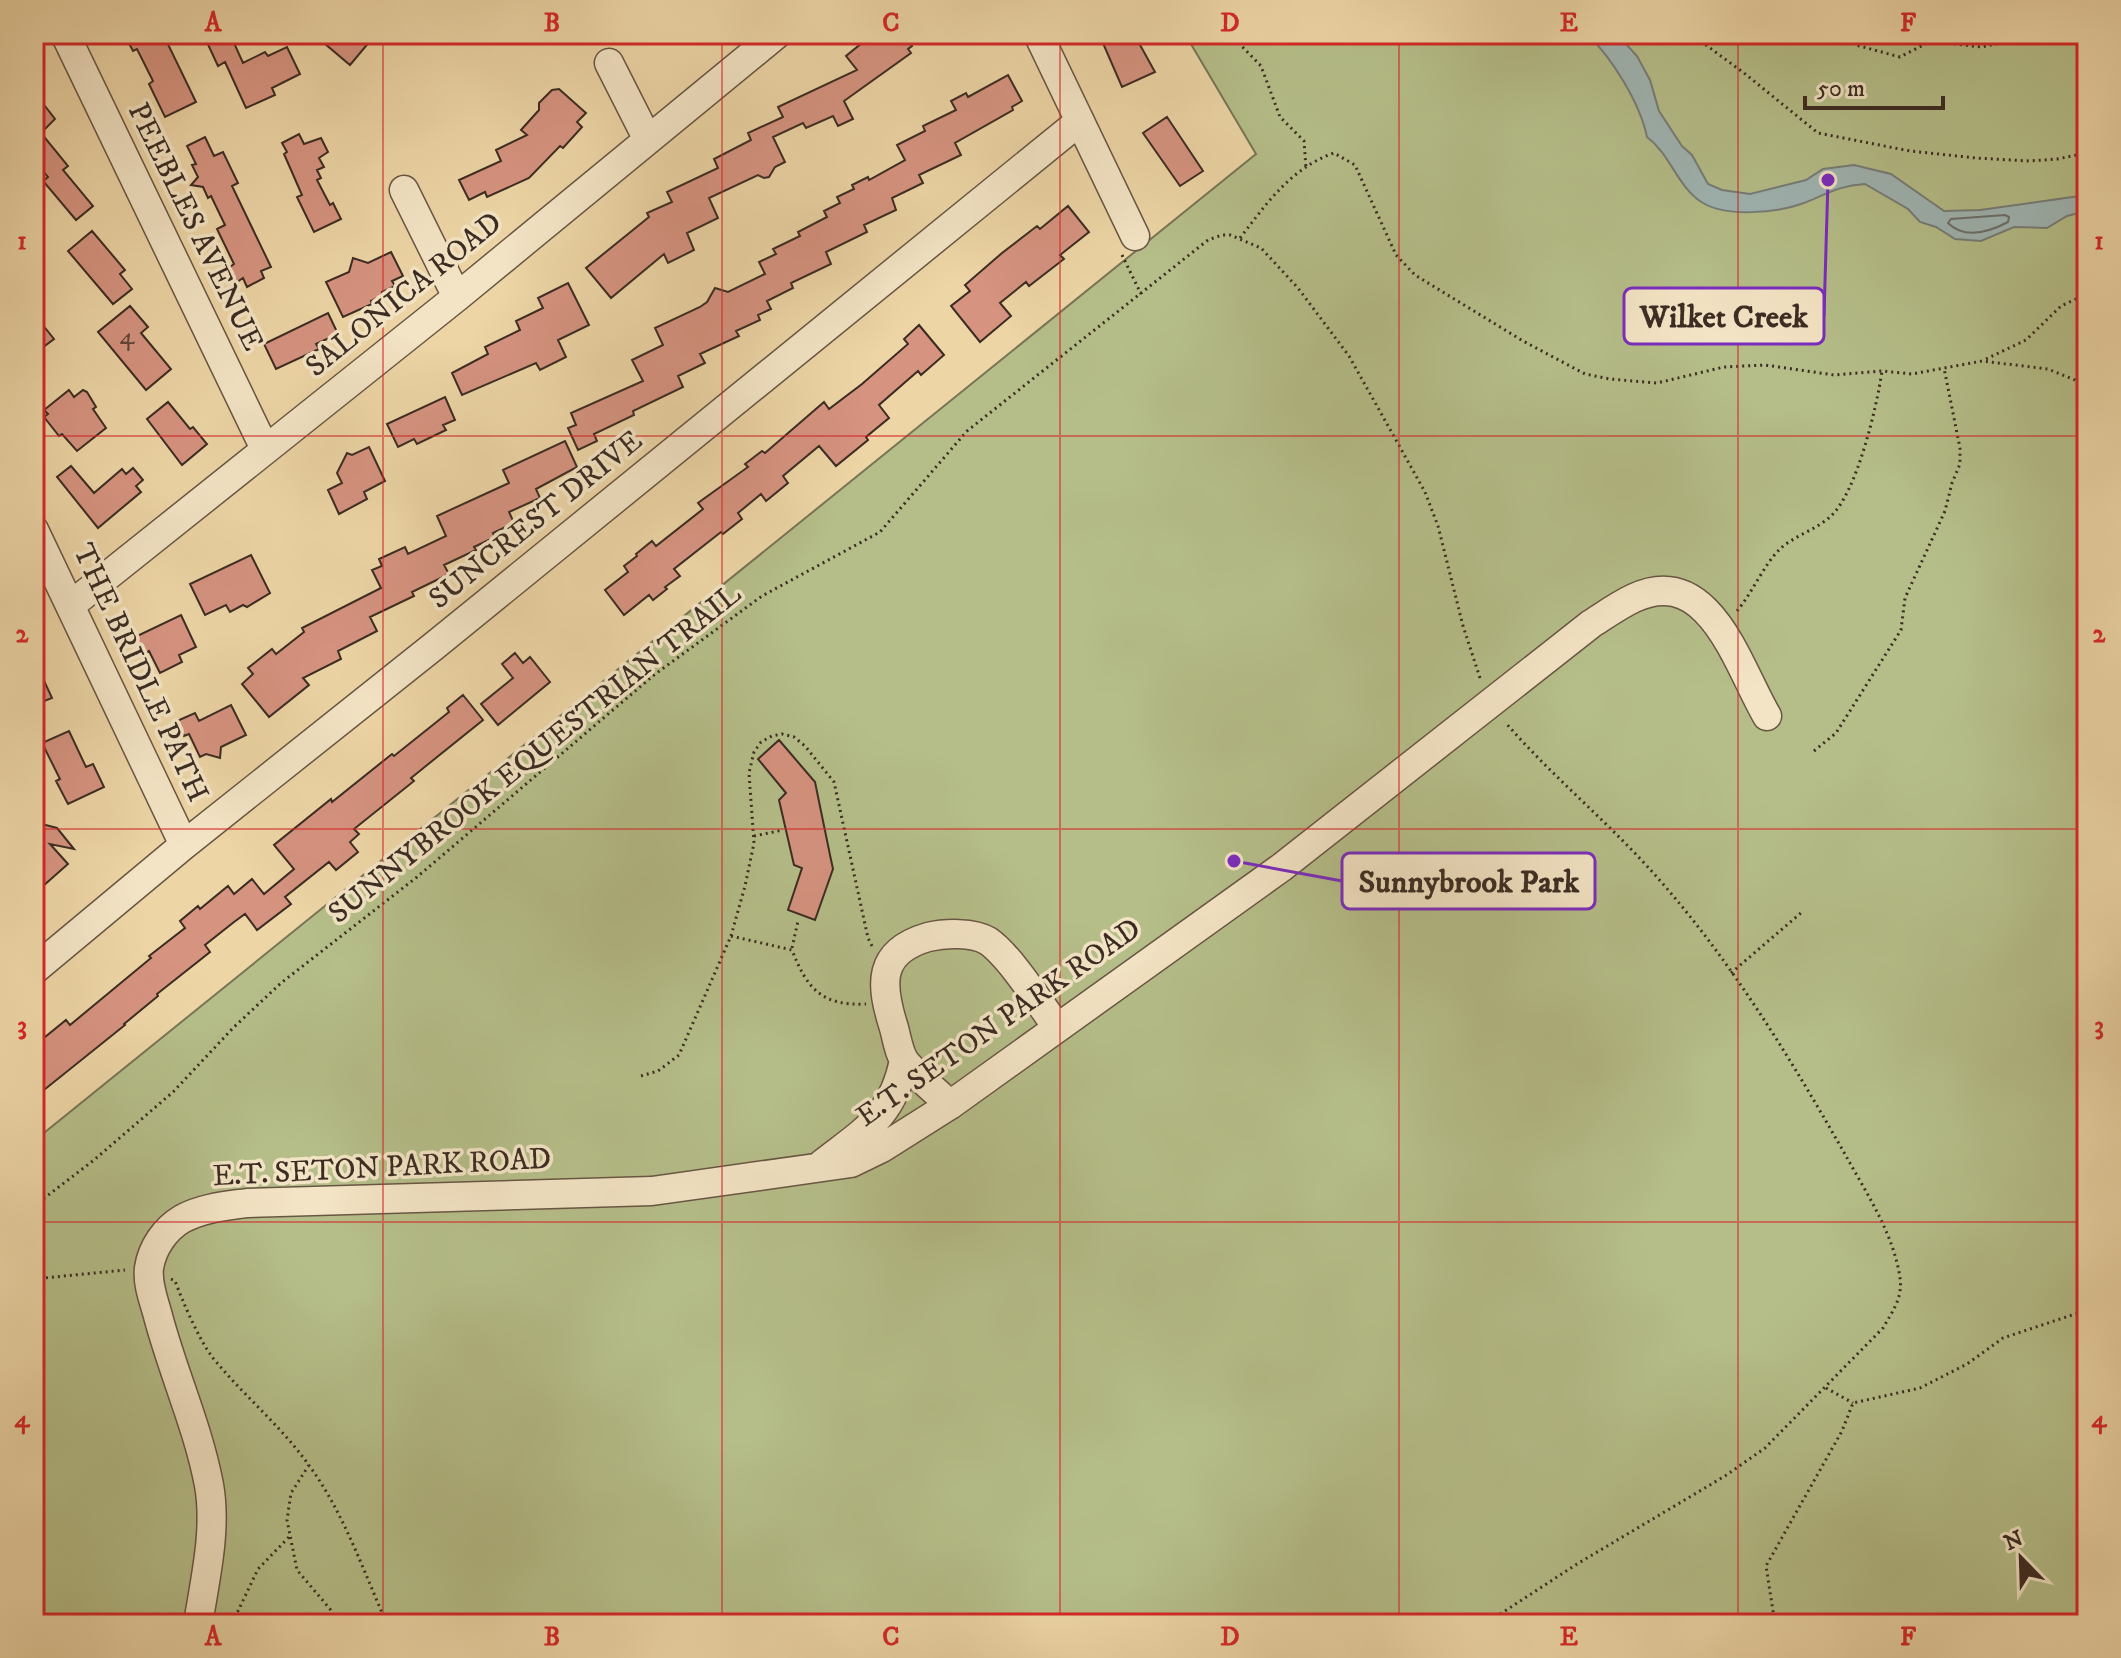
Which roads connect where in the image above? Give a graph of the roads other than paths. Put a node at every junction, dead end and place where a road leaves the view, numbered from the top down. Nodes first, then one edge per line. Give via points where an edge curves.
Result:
1 (65, 34) edge
2 (777, 34) edge
3 (1038, 34) edge
4 (609, 63) dead end
5 (1080, 121) junction
6 (648, 140) junction
7 (404, 190) dead end
8 (1128, 241) road end
9 (457, 297) junction
10 (265, 449) junction
11 (34, 530) edge
12 (71, 605) junction
13 (1767, 716) dead end
14 (184, 845) junction
15 (34, 970) edge
16 (1057, 1027) junction
17 (904, 1060) junction
18 (950, 1105) junction
19 (818, 1167) junction
20 (198, 1624) edge

1 - 10 street, PEEBLES AVENUE
2 - 6 street, SALONICA ROAD
3 - 5 street
4 - 6 street
5 - 8 street
5 - 14 street, SUNCREST DRIVE
6 - 9 street, SALONICA ROAD
7 - 9 street
9 - 10 street, SALONICA ROAD
10 - 12 street, SALONICA ROAD
11 - 12 street, THE BRIDLE PATH
12 - 14 street, THE BRIDLE PATH
13 - 16 street, E.T. SETON PARK ROAD via 1718,623 1697,603 1677,592 1635,597 1591,624 1282,867
14 - 15 street, SUNCREST DRIVE
16 - 17 street via 986,940 934,936 896,952 884,971 886,1004
16 - 18 street, E.T. SETON PARK ROAD
17 - 18 street
17 - 19 street via 894,1097 883,1113
18 - 19 street, E.T. SETON PARK ROAD via 851,1163
19 - 20 street, E.T. SETON PARK ROAD via 652,1191 218,1207 174,1225 155,1249 149,1271 210,1488 209,1555

